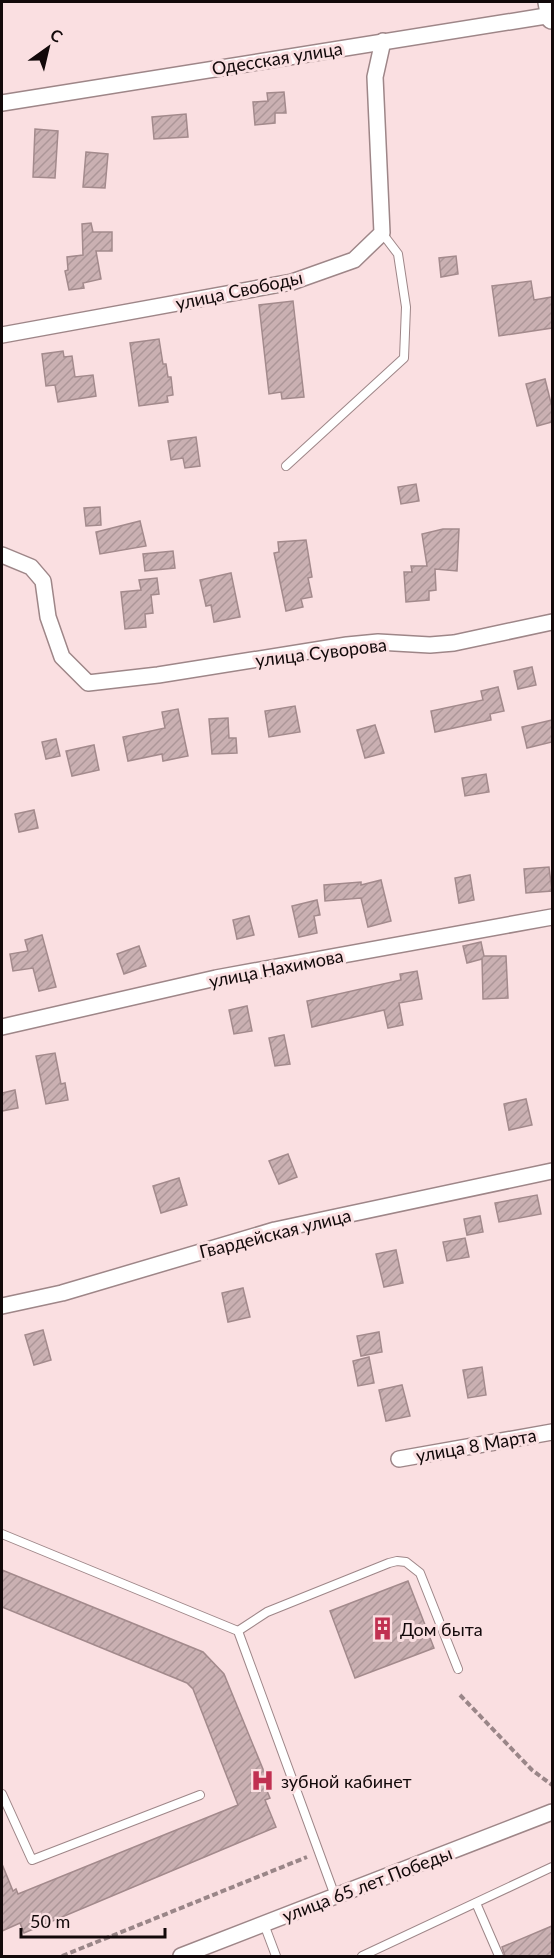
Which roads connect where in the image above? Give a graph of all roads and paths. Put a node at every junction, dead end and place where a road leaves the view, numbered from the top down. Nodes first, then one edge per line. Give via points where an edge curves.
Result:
1 (549, 2) edge
2 (552, 17) edge
3 (383, 41) junction
4 (2, 103) edge
5 (381, 233) junction
6 (2, 335) edge
7 (286, 466) dead end
8 (2, 555) edge
9 (552, 622) edge
10 (552, 917) edge
11 (2, 1027) edge
12 (552, 1171) edge
13 (2, 1306) edge
14 (552, 1432) edge
15 (399, 1458) dead end
16 (2, 1534) edge
17 (238, 1630) junction
18 (458, 1669) dead end
19 (460, 1695) dead end
20 (552, 1785) edge
21 (2, 1794) edge
22 (200, 1795) dead end
23 (552, 1812) edge
24 (319, 1852) junction
25 (552, 1867) edge
26 (335, 1896) junction
27 (476, 1903) junction
28 (264, 1924) junction
29 (63, 1956) edge
30 (182, 1956) edge
31 (276, 1956) edge
32 (362, 1956) edge
33 (499, 1956) edge

1 - 2 main road
2 - 3 street, Одесская улица
3 - 4 street, Одесская улица
3 - 5 street via 375,77
5 - 6 street, улица Свободы via 354,260 292,282
5 - 7 lane via 398,254 406,307 404,358
8 - 9 street, улица Суворова via 31,567 43,581 48,617 62,657 88,683 347,645 454,643
10 - 11 street, улица Нахимова via 216,978
12 - 13 street, Гвардейская улица via 275,1230 62,1293
14 - 15 street, улица 8 Марта
16 - 17 lane
17 - 18 lane via 267,1612 389,1563 406,1562 420,1574
17 - 24 lane
19 - 20 path via 532,1770
21 - 22 lane via 32,1860
23 - 26 street, улица 65 лет Победы
24 - 26 lane
24 - 29 path
25 - 27 lane
26 - 28 street, улица 65 лет Победы
27 - 32 lane
27 - 33 lane
28 - 30 street, улица 65 лет Победы
28 - 31 lane

